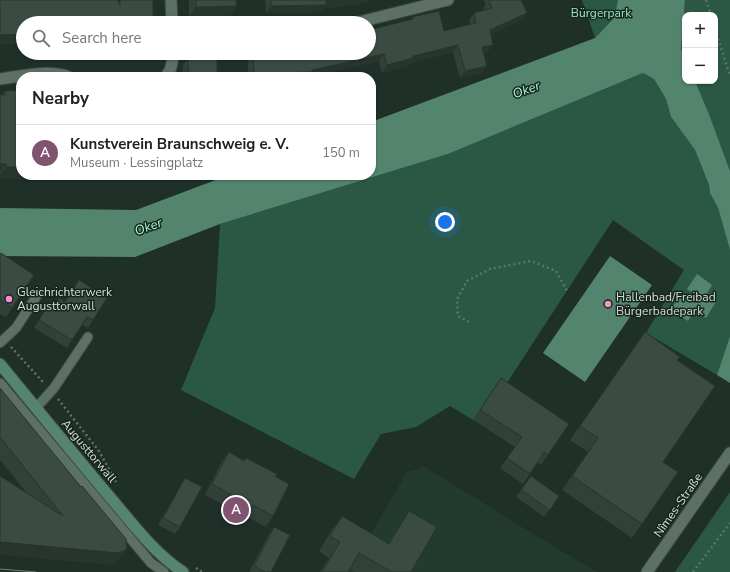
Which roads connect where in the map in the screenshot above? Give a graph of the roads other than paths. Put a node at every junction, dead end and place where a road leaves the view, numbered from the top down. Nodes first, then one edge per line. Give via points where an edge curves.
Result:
1 (171, 0) edge
2 (448, 0) edge
3 (172, 16) edge
4 (376, 18) edge
5 (172, 60) edge
6 (169, 72) edge
7 (16, 77) edge
8 (0, 79) edge
9 (38, 294) dead end
10 (88, 337) dead end
11 (2, 341) edge
12 (0, 364) edge
13 (0, 383) edge
14 (36, 408) junction
15 (730, 453) edge
16 (186, 568) edge
17 (164, 572) edge
18 (647, 572) edge

1 - 3 street
2 - 4 street
5 - 6 street
7 - 8 street
9 - 11 lane via 16,328
10 - 14 lane via 51,391
12 - 14 main road, Augusttorwall
13 - 17 lane via 151,563
14 - 16 main road, Augusttorwall via 160,554
15 - 18 street, Nîmes-Straße

